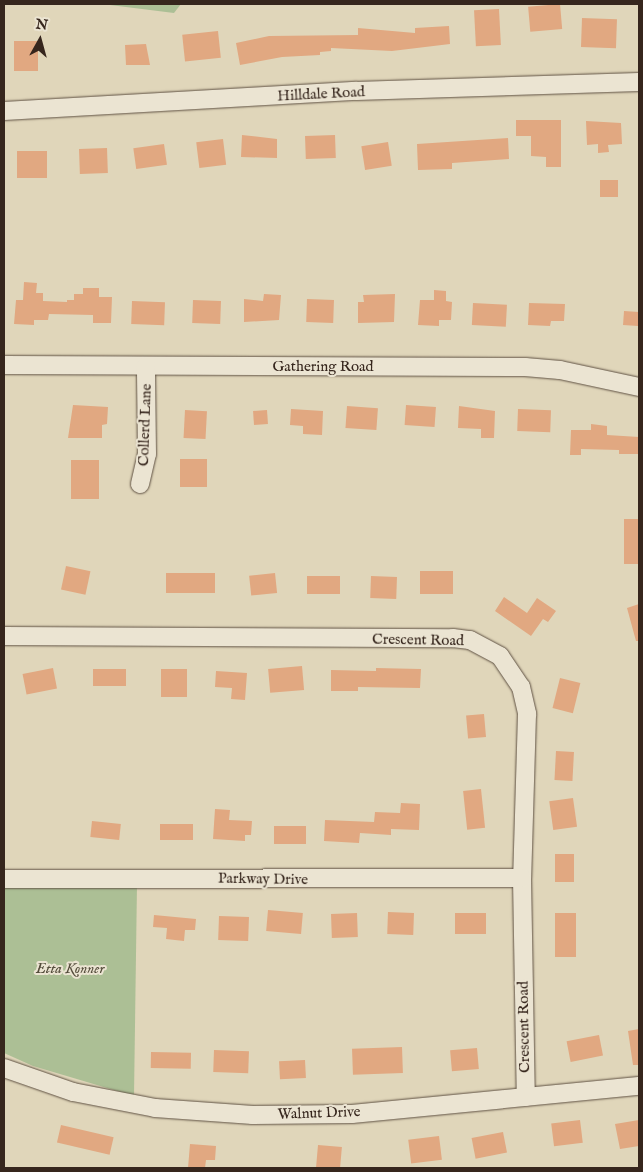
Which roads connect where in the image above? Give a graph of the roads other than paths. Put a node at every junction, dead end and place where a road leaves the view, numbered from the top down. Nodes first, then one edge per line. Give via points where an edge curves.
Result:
1 (639, 82) edge
2 (4, 111) edge
3 (4, 365) edge
4 (146, 366) junction
5 (639, 388) edge
6 (140, 484) dead end
7 (4, 636) edge
8 (522, 878) junction
9 (4, 879) edge
10 (4, 1068) edge
11 (639, 1086) edge
12 (526, 1097) junction

1 - 2 street, Hilldale Road via 356,91
3 - 4 street, Gathering Road
4 - 5 street, Gathering Road via 526,367 560,370
4 - 6 street, Collerd Lane via 147,454
7 - 8 street, Crescent Road via 453,638 486,646 511,668 525,699
8 - 9 street, Parkway Drive
8 - 12 street, Crescent Road
10 - 12 street, Walnut Drive via 72,1092 155,1108 253,1115 352,1114
11 - 12 street, Walnut Drive

